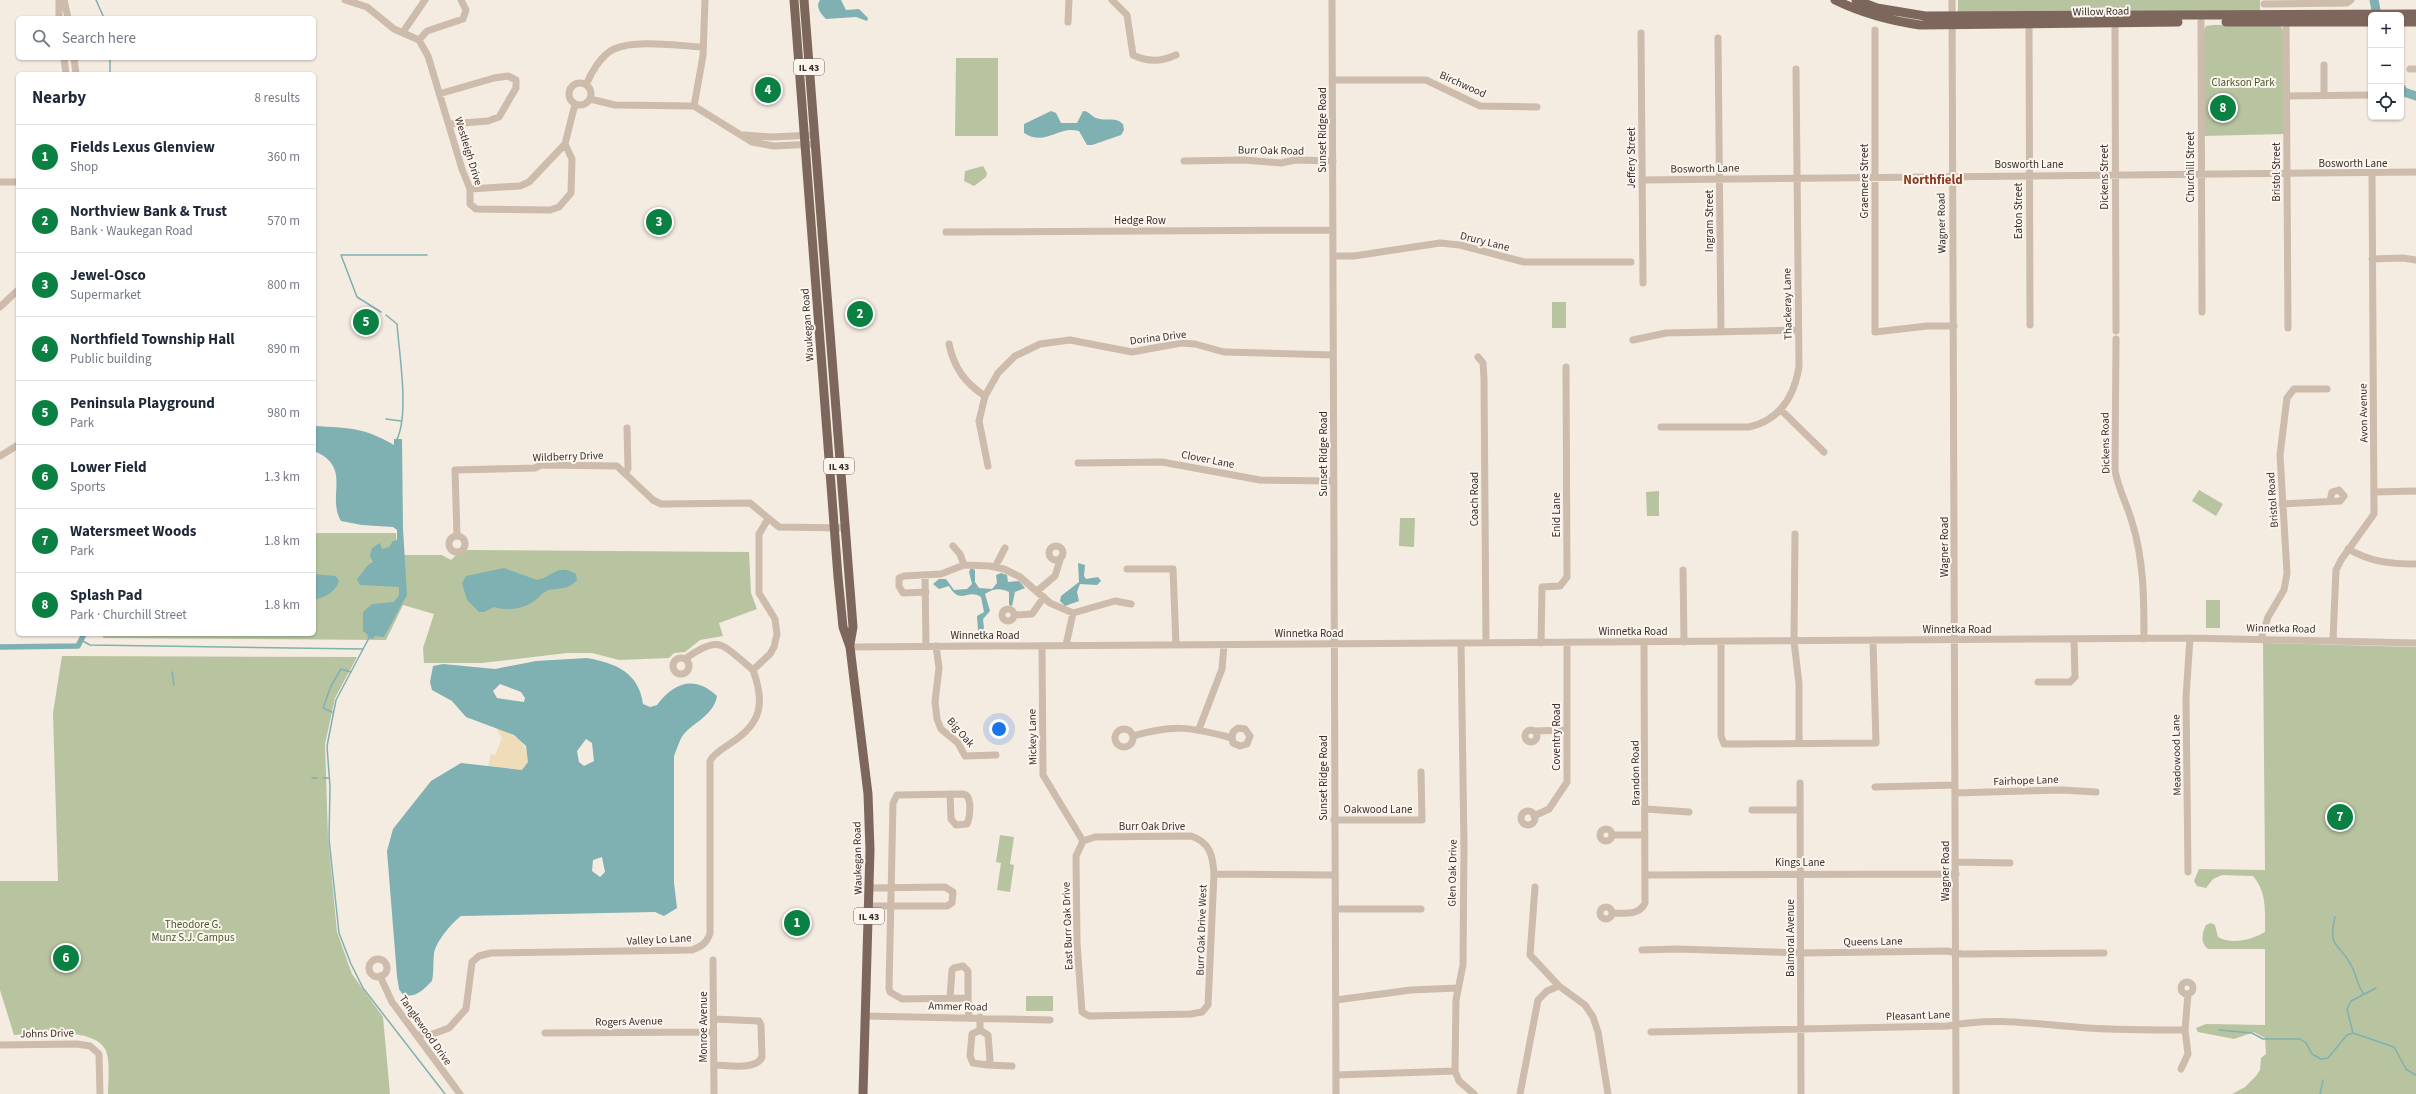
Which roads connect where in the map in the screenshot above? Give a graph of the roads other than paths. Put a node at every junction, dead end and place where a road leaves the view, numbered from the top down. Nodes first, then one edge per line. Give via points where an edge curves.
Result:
1 (59, 0) edge
2 (64, 0) edge
3 (348, 0) edge
4 (425, 0) edge
5 (461, 0) edge
6 (705, 0) edge
7 (794, 0) edge
8 (804, 0) edge
9 (1069, 0) edge
10 (1112, 0) edge
11 (1332, 0) edge
12 (1835, 0) edge
13 (1856, 0) edge
14 (1952, 0) edge
15 (2351, 0) edge
16 (2264, 2) edge
17 (2416, 14) edge
18 (2264, 15) junction
19 (59, 16) edge
20 (68, 16) edge
21 (2286, 18) junction
22 (2359, 18) junction
23 (1952, 20) junction
24 (2368, 21) edge
25 (1068, 22) dead end
26 (2201, 22) junction
27 (2404, 22) edge
28 (2416, 22) edge
29 (2115, 23) junction
30 (2029, 24) junction
31 (1875, 30) dead end
32 (403, 32) junction
33 (1641, 33) dead end
34 (1718, 38) dead end
35 (419, 40) junction
36 (703, 47) junction
37 (1176, 55) dead end
38 (64, 60) edge
39 (74, 60) edge
40 (2324, 65) dead end
41 (1796, 69) dead end
42 (66, 72) edge
43 (76, 72) edge
44 (1332, 80) junction
45 (586, 85) junction
46 (440, 94) junction
47 (2368, 95) edge
48 (2286, 96) junction
49 (2324, 96) junction
50 (590, 99) junction
51 (575, 104) junction
52 (694, 106) junction
53 (1537, 107) dead end
54 (449, 124) junction
55 (810, 140) junction
56 (565, 144) junction
57 (1184, 161) dead end
58 (1333, 161) junction
59 (2416, 172) edge
60 (2201, 174) junction
61 (2287, 174) junction
62 (2372, 174) junction
63 (2029, 175) junction
64 (2115, 175) junction
65 (1952, 176) junction
66 (1874, 177) junction
67 (1797, 178) junction
68 (1719, 179) junction
69 (1642, 180) junction
70 (0, 182) edge
71 (16, 182) edge
72 (470, 189) junction
73 (1333, 230) junction
74 (946, 232) dead end
75 (1333, 256) junction
76 (2372, 259) junction
77 (2416, 260) edge
78 (824, 261) junction
79 (814, 262) junction
80 (1631, 262) dead end
81 (1642, 283) dead end
82 (16, 292) edge
83 (0, 308) edge
84 (2202, 312) dead end
85 (2030, 325) dead end
86 (1954, 326) junction
87 (2288, 328) dead end
88 (1798, 330) junction
89 (2116, 331) dead end
90 (1721, 332) junction
91 (2116, 339) dead end
92 (1633, 340) dead end
93 (949, 344) dead end
94 (1334, 355) junction
95 (1478, 357) dead end
96 (1566, 368) dead end
97 (2327, 389) dead end
98 (985, 396) junction
99 (1781, 410) junction
100 (1661, 427) dead end
101 (627, 428) dead end
102 (16, 446) edge
103 (1824, 452) dead end
104 (0, 456) edge
105 (1078, 463) dead end
106 (988, 466) dead end
107 (625, 473) junction
108 (1334, 481) junction
109 (2416, 491) edge
110 (2375, 492) junction
111 (2330, 501) dead end
112 (2282, 504) junction
113 (768, 519) junction
114 (834, 528) junction
115 (844, 528) junction
116 (1795, 534) dead end
117 (457, 536) dead end
118 (953, 546) dead end
119 (1005, 548) dead end
120 (2348, 549) junction
121 (1061, 557) dead end
122 (2416, 564) edge
123 (964, 565) junction
124 (996, 567) junction
125 (1127, 569) dead end
126 (1683, 570) dead end
127 (925, 575) junction
128 (1037, 591) junction
129 (926, 592) junction
130 (1044, 597) junction
131 (1131, 604) dead end
132 (1073, 613) junction
133 (1014, 615) dead end
134 (2144, 638) junction
135 (2190, 638) junction
136 (2074, 639) junction
137 (2260, 639) junction
138 (1955, 640) junction
139 (2333, 640) junction
140 (1873, 641) junction
141 (1644, 642) junction
142 (1684, 642) junction
143 (1721, 642) junction
144 (1794, 642) junction
145 (1461, 643) junction
146 (1486, 643) junction
147 (1541, 643) junction
148 (1567, 643) junction
149 (2416, 643) edge
150 (1334, 644) junction
151 (1176, 645) junction
152 (1224, 645) junction
153 (926, 646) junction
154 (936, 646) junction
155 (1042, 646) junction
156 (1066, 646) junction
157 (850, 647) junction
158 (685, 659) dead end
159 (752, 670) junction
160 (2038, 682) dead end
161 (1199, 729) junction
162 (1567, 730) junction
163 (1534, 731) dead end
164 (1133, 736) dead end
165 (1232, 738) dead end
166 (1799, 743) junction
167 (996, 755) dead end
168 (1421, 772) dead end
169 (1800, 783) dead end
170 (1955, 785) junction
171 (1876, 787) dead end
172 (2096, 792) dead end
173 (1955, 793) junction
174 (950, 794) junction
175 (1646, 809) junction
176 (1752, 810) dead end
177 (1800, 810) junction
178 (1689, 812) dead end
179 (1534, 816) dead end
180 (1334, 820) junction
181 (1612, 835) dead end
182 (1645, 835) junction
183 (1083, 841) junction
184 (1213, 856) joint
185 (1956, 862) junction
186 (2010, 863) dead end
187 (2188, 872) dead end
188 (1800, 873) junction
189 (1214, 874) junction
190 (1645, 874) junction
191 (1956, 874) junction
192 (1334, 875) junction
193 (892, 887) junction
194 (1535, 887) dead end
195 (870, 888) junction
196 (869, 906) junction
197 (891, 906) junction
198 (1335, 909) junction
199 (1421, 909) dead end
200 (1612, 913) dead end
201 (1642, 950) dead end
202 (1956, 952) junction
203 (1802, 953) junction
204 (2104, 953) dead end
205 (714, 960) dead end
206 (380, 976) dead end
207 (1559, 986) junction
208 (1458, 988) junction
209 (2188, 994) dead end
210 (950, 998) junction
211 (968, 998) junction
212 (1336, 1000) junction
213 (1208, 1005) joint
214 (866, 1016) junction
215 (969, 1017) junction
216 (980, 1017) junction
217 (714, 1019) junction
218 (1050, 1020) dead end
219 (1956, 1025) junction
220 (1800, 1028) junction
221 (980, 1030) junction
222 (2185, 1030) junction
223 (714, 1032) junction
224 (1651, 1032) dead end
225 (545, 1033) dead end
226 (417, 1035) junction
227 (0, 1045) edge
228 (714, 1065) junction
229 (987, 1065) junction
230 (1012, 1066) dead end
231 (2181, 1069) dead end
232 (1455, 1071) junction
233 (1336, 1075) junction
234 (100, 1094) edge
235 (460, 1094) edge
236 (714, 1094) edge
237 (863, 1094) edge
238 (1336, 1094) edge
239 (1474, 1094) edge
240 (1520, 1094) edge
241 (1608, 1094) edge
242 (1801, 1094) edge
243 (1956, 1094) edge

1 - 19 street
2 - 20 street
3 - 32 street via 366,7
4 - 32 street
5 - 35 street via 466,10 463,19 427,31
6 - 36 street
7 - 55 main road, Waukegan Road / IL 43
8 - 55 main road, Waukegan Road / IL 43
9 - 25 street
10 - 37 street via 1127,15 1133,54 1151,61
11 - 44 street, Sunset Ridge Road
12 - 23 main road, Willow Road via 1853,9 1897,22 1920,25
13 - 23 main road, Willow Road via 1877,8 1910,15
14 - 23 street, Wagner Road
15 - 16 street via 2347,3
16 - 18 street
17 - 22 main road, Willow Road
18 - 21 main road, Willow Road
18 - 23 main road, Willow Road
21 - 22 main road, Willow Road
21 - 26 main road, Willow Road
21 - 48 street, Bristol Street
22 - 24 main road, Willow Road
23 - 30 main road, Willow Road
23 - 65 street, Wagner Road
26 - 29 main road, Willow Road
26 - 60 street, Churchill Street
27 - 28 main road
29 - 30 main road, Willow Road
29 - 64 street, Dickens Street
30 - 63 street, Eaton Street
31 - 66 street, Graemere Street
32 - 35 street
33 - 69 street, Jeffery Street
34 - 68 street, Ingram Street
35 - 46 street, Westleigh Drive via 428,56
36 - 45 street via 628,44 613,50 601,60
36 - 52 street
38 - 42 street
39 - 43 street
40 - 49 street
41 - 67 street, Thackeray Lane
44 - 53 street, Birchwood via 1426,80 1480,106
44 - 58 street, Sunset Ridge Road
45 - 50 street via 590,90
45 - 51 street via 578,83 569,90 569,98
46 - 54 street, Westleigh Drive
46 - 54 street via 494,78 508,76 516,80 516,88 499,117 488,122
47 - 49 street
48 - 49 street
48 - 61 street, Bristol Street
50 - 51 street via 583,105
50 - 52 street via 615,105
51 - 56 street
52 - 55 street via 740,135
54 - 72 street, Westleigh Drive
55 - 78 main road, Waukegan Road / IL 43
55 - 79 main road, Waukegan Road / IL 43
56 - 72 street via 529,182 520,186
56 - 72 street, Westleigh Drive via 572,159 571,193 559,207 550,210 476,209 470,204
57 - 58 street, Burr Oak Road
58 - 73 street, Sunset Ridge Road
59 - 62 street, Bosworth Lane
60 - 61 street, Bosworth Lane
60 - 64 street, Bosworth Lane
60 - 84 street, Churchill Street
61 - 62 street, Bosworth Lane
61 - 87 street, Bristol Street
62 - 76 street, Avon Avenue
63 - 64 street, Bosworth Lane
63 - 65 street, Bosworth Lane
63 - 85 street, Eaton Street
64 - 89 street, Dickens Street
65 - 66 street, Bosworth Lane
65 - 86 street, Wagner Road
66 - 67 street, Bosworth Lane
66 - 86 street, Graemere Street via 1875,332 1927,326
67 - 68 street, Bosworth Lane
67 - 88 street, Thackeray Lane
68 - 69 street, Bosworth Lane
68 - 90 street, Ingram Street
69 - 81 street, Jeffery Street
70 - 71 street
73 - 74 street, Hedge Row
73 - 75 street, Sunset Ridge Road
75 - 80 street, Drury Lane via 1354,256 1440,243 1460,245 1524,262
75 - 94 street, Sunset Ridge Road
76 - 77 street
76 - 110 street, Avon Avenue
78 - 79 main road
78 - 115 main road, Waukegan Road / IL 43
79 - 114 main road, Waukegan Road / IL 43
82 - 83 street
86 - 138 street, Wagner Road
88 - 90 street
88 - 99 street, Thackeray Lane via 1797,382
90 - 92 street via 1666,333
91 - 134 street, Dickens Road via 2115,470 2132,522 2143,576
93 - 98 street via 960,374 972,388
94 - 98 street, Dorina Drive via 1224,352 1181,343 1132,352 1082,342 1054,341 1028,348 1015,356 998,373
94 - 108 street, Sunset Ridge Road
95 - 146 street, Coach Road via 1483,363 1484,379
96 - 147 street, Enid Lane via 1567,577 1560,586 1542,587
97 - 112 street, Bristol Road via 2294,389 2287,398 2280,456
98 - 106 street, Dorina Drive via 979,421
99 - 100 street, Thackeray Lane via 1771,419 1749,427
99 - 103 street
101 - 107 street via 628,469
102 - 104 street
105 - 108 street, Clover Lane via 1162,462 1260,480
107 - 113 street, Wildberry Drive via 653,500 661,504 750,503
107 - 117 street, Wildberry Drive via 614,465 455,470
108 - 150 street, Sunset Ridge Road
109 - 110 street
110 - 120 street, Avon Avenue via 2374,514
111 - 112 street
112 - 137 street, Bristol Road via 2288,573 2284,590 2268,617
113 - 114 street, Wildberry Drive via 785,528
113 - 159 street via 759,534 760,593 775,619 777,634 770,654
114 - 115 street, Wildberry Drive
114 - 157 main road, Waukegan Road / IL 43 via 843,627
115 - 157 main road, Waukegan Road / IL 43 via 853,627
116 - 144 street
118 - 123 street via 960,554
119 - 124 street
120 - 122 street via 2363,558 2382,564
120 - 139 street, Avon Avenue via 2336,570
121 - 128 street via 1055,576
123 - 124 street
123 - 127 street via 941,574
124 - 128 street via 1020,577
125 - 151 street via 1173,569
126 - 142 street
127 - 129 street
127 - 129 street via 899,578 899,586 903,593
128 - 130 street
129 - 153 street
130 - 132 street
130 - 133 street via 1032,614
131 - 132 street via 1115,601
132 - 156 street
134 - 135 street, Winnetka Road
134 - 136 street, Winnetka Road
135 - 137 street, Winnetka Road
135 - 187 street, Meadowood Lane via 2186,696
136 - 138 street, Winnetka Road
136 - 160 street via 2075,677 2070,682
137 - 139 street, Winnetka Road
138 - 140 street, Winnetka Road
138 - 170 street, Wagner Road
139 - 149 street, Winnetka Road
140 - 144 street, Winnetka Road
140 - 166 street via 1876,743
141 - 142 street, Winnetka Road
141 - 148 street, Winnetka Road
141 - 175 street, Brandon Road
142 - 143 street, Winnetka Road
143 - 144 street, Winnetka Road
143 - 166 street via 1721,736 1724,744
144 - 166 street via 1799,684
145 - 146 street, Winnetka Road
145 - 150 street, Winnetka Road
145 - 208 street, Glen Oak Drive via 1463,965
146 - 147 street, Winnetka Road
147 - 148 street, Winnetka Road
148 - 162 street, Coventry Road
150 - 152 street, Winnetka Road
150 - 180 street, Sunset Ridge Road
151 - 152 street, Winnetka Road
151 - 156 street, Winnetka Road
152 - 161 street via 1222,668
153 - 154 street, Winnetka Road
153 - 157 street, Winnetka Road
154 - 155 street, Winnetka Road
154 - 167 street, Big Oak via 939,668 935,702 938,724 958,743 965,756
155 - 156 street, Winnetka Road
155 - 183 street, Mickey Lane via 1043,775
157 - 195 main road, Waukegan Road / IL 43 via 868,794
158 - 159 street via 704,646 716,644 725,647
159 - 226 street, Valley Lo Lane via 761,702 756,719 745,734 719,751 710,761 708,940 692,950 491,953 478,956 472,962 466,1009 449,1028 433,1034
161 - 164 street via 1176,727
161 - 165 street
162 - 163 street
162 - 179 street, Coventry Road via 1567,782 1549,809
168 - 180 street, Oakwood Lane via 1422,820
169 - 177 street, Balmoral Avenue
170 - 171 street
170 - 173 street, Wagner Road
172 - 173 street, Fairhope Lane via 2062,790
173 - 185 street, Wagner Road
174 - 174 street via 968,797 967,824 956,825 951,819
174 - 193 street via 894,797 891,810
175 - 178 street
175 - 182 street, Brandon Road
176 - 177 street
177 - 188 street, Balmoral Avenue
180 - 192 street, Sunset Ridge Road
181 - 182 street
182 - 190 street, Brandon Road
183 - 184 street, Burr Oak Drive via 1095,837 1191,836 1200,839
183 - 213 street, East Burr Oak Drive via 1076,856 1077,943 1082,1012 1089,1016 1191,1014 1202,1012
184 - 189 street, Burr Oak Drive West
185 - 186 street
185 - 191 street, Wagner Road
188 - 190 street, Kings Lane
188 - 191 street, Kings Lane
188 - 203 street, Balmoral Avenue
189 - 192 street
189 - 213 street, Burr Oak Drive West
190 - 200 street, Brandon Road via 1645,903 1634,912
191 - 202 street, Wagner Road
192 - 198 street, Sunset Ridge Road
193 - 195 street
193 - 197 street
193 - 197 street via 945,887 953,892 953,896 952,903 947,906
194 - 207 street via 1530,955
195 - 196 main road, Waukegan Road / IL 43
196 - 197 street
196 - 214 main road, Waukegan Road / IL 43
197 - 210 street via 890,992 902,999
198 - 199 street
198 - 212 street, Sunset Ridge Road
201 - 203 street, Queens Lane
202 - 203 street, Queens Lane
202 - 204 street, Queens Lane
202 - 219 street, Wagner Road
203 - 220 street, Balmoral Avenue
205 - 217 street, Monroe Avenue
206 - 226 street, Tanglewood Drive via 392,1002
207 - 240 street via 1546,991 1538,1000
207 - 241 street via 1585,1005 1593,1017 1598,1032
208 - 212 street via 1411,990
208 - 232 street, Glen Oak Drive
209 - 222 street
210 - 211 street
210 - 211 street via 952,970 963,966 968,971
211 - 215 street
212 - 233 street, Sunset Ridge Road
214 - 215 street, Ammer Road
214 - 237 main road, Waukegan Road / IL 43
215 - 216 street, Ammer Road
216 - 218 street, Ammer Road
216 - 221 street
217 - 223 street, Monroe Avenue
217 - 228 street via 759,1021 762,1025 762,1057 754,1066
219 - 220 street, Pleasant Lane
219 - 222 street, Pleasant Lane via 2011,1021 2086,1028
219 - 243 street, Wagner Road
220 - 224 street, Pleasant Lane
220 - 242 street, Balmoral Avenue
221 - 229 street via 988,1035 990,1060
221 - 229 street via 972,1034 970,1056 973,1064
222 - 231 street via 2188,1054
223 - 225 street, Rogers Avenue
223 - 228 street, Monroe Avenue
226 - 235 street, Tanglewood Drive
227 - 234 street, Johns Drive via 90,1046 99,1054
228 - 236 street, Monroe Avenue
229 - 230 street
232 - 233 street
232 - 239 street via 1459,1081
233 - 238 street, Sunset Ridge Road

